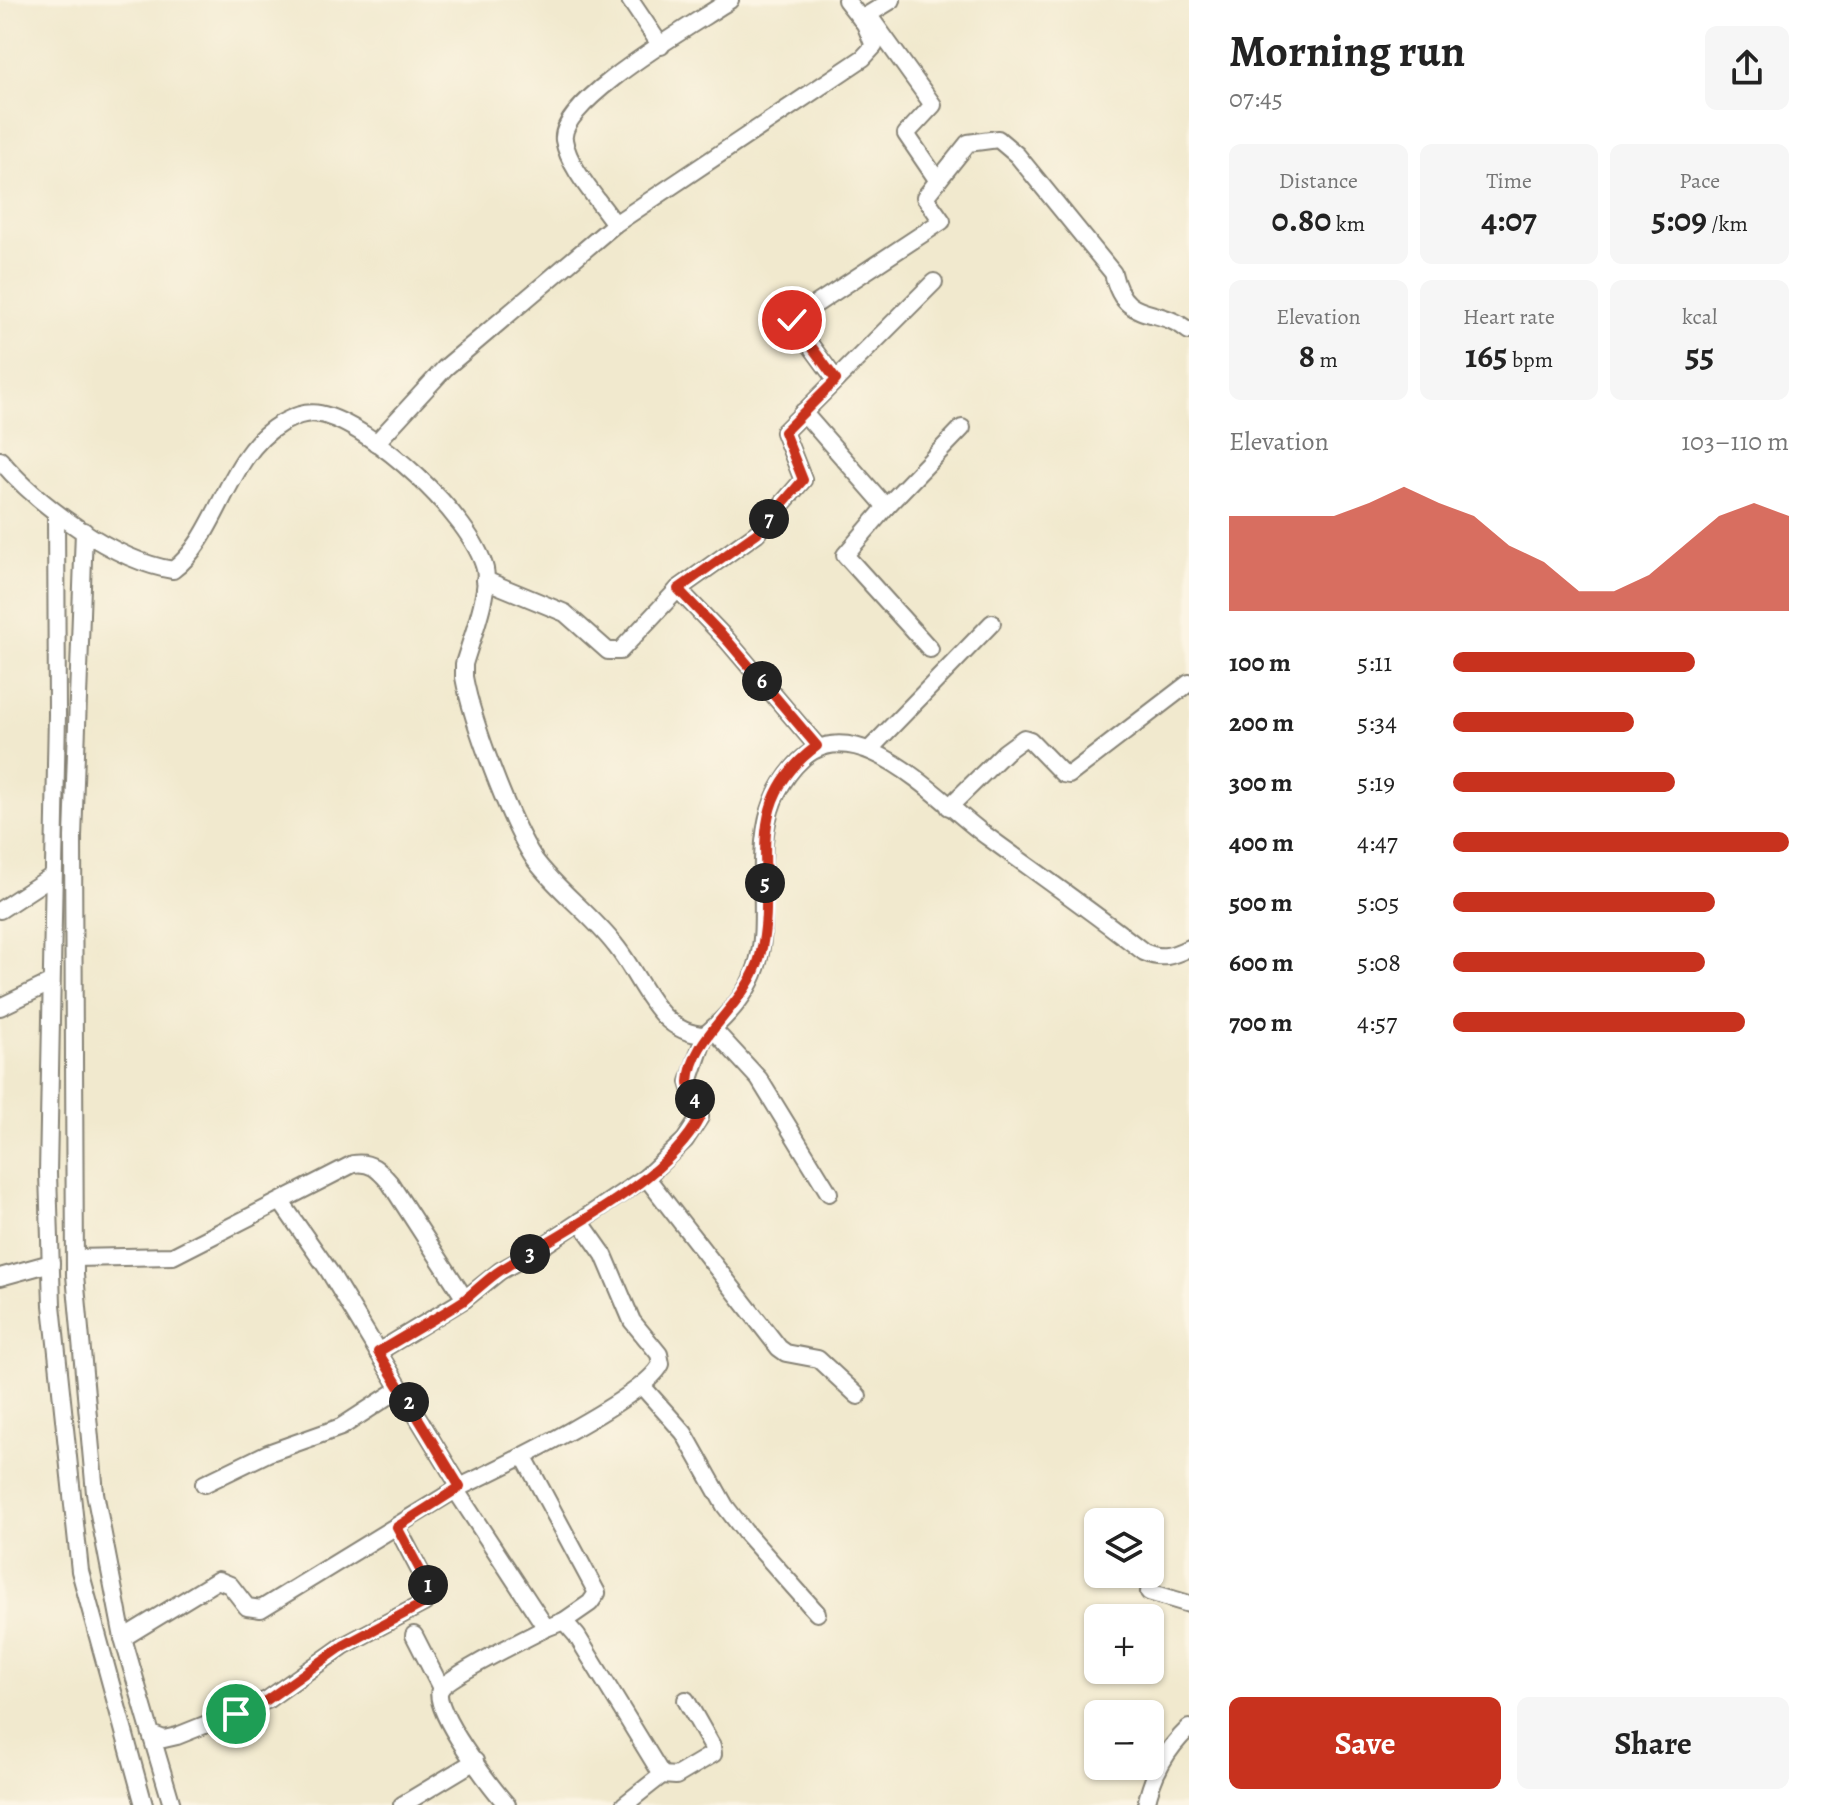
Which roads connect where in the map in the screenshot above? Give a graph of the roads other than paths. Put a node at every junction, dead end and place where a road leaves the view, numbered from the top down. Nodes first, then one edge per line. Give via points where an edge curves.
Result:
1 (630, 0) edge
2 (730, 0) edge
3 (846, 0) edge
4 (892, 0) edge
5 (865, 17) junction
6 (661, 46) junction
7 (938, 181) junction
8 (615, 224) junction
9 (934, 282) dead end
10 (1189, 331) edge
11 (836, 380) junction
12 (803, 412) junction
13 (962, 428) dead end
14 (376, 443) junction
15 (0, 460) edge
16 (886, 507) junction
17 (56, 513) junction
18 (84, 531) junction
19 (485, 580) junction
20 (678, 589) junction
21 (992, 623) dead end
22 (930, 649) dead end
23 (1189, 683) edge
24 (817, 746) junction
25 (869, 750) junction
26 (949, 807) junction
27 (52, 876) junction
28 (0, 910) edge
29 (1189, 948) edge
30 (50, 983) junction
31 (0, 1007) edge
32 (709, 1032) junction
33 (646, 1177) junction
34 (829, 1193) dead end
35 (281, 1202) junction
36 (580, 1221) junction
37 (75, 1258) junction
38 (51, 1263) junction
39 (0, 1277) edge
40 (465, 1299) junction
41 (378, 1352) junction
42 (642, 1386) junction
43 (401, 1388) junction
44 (858, 1396) dead end
45 (524, 1457) junction
46 (204, 1484) dead end
47 (458, 1488) junction
48 (397, 1527) junction
49 (1149, 1592) dead end
50 (1189, 1604) edge
51 (817, 1613) dead end
52 (564, 1621) junction
53 (546, 1628) junction
54 (414, 1635) dead end
55 (123, 1638) junction
56 (441, 1688) junction
57 (686, 1700) dead end
58 (1189, 1728) edge
59 (151, 1734) junction
60 (475, 1761) junction
61 (662, 1775) junction
62 (144, 1805) edge
63 (172, 1805) edge
64 (402, 1805) edge
65 (507, 1805) edge
66 (624, 1805) edge
67 (1146, 1805) edge

1 - 6 street
2 - 6 street
3 - 5 street
4 - 5 street
5 - 7 street via 933,105 906,134
5 - 8 street via 874,46 863,58
6 - 8 street via 592,94 568,119 563,136 568,155
7 - 10 street via 968,143 998,139 1113,273 1118,294 1132,308
7 - 11 street via 925,197 942,221 792,320
8 - 14 street via 445,368
9 - 11 street
11 - 12 street
12 - 16 street
12 - 20 street via 784,432 803,480 757,533
13 - 16 street
14 - 18 street via 323,415 303,413 277,426 254,448 187,560 173,570 156,567
14 - 19 street via 443,501 474,548
15 - 17 street
16 - 22 street via 845,555
17 - 18 street
17 - 27 street
18 - 37 street via 73,837
19 - 20 street via 565,613 614,653
19 - 32 street via 464,677 517,826 535,859 618,947 664,1019 686,1034
20 - 24 street
21 - 25 street
23 - 26 street via 1069,775 1024,738
24 - 25 street via 848,744
24 - 32 street via 785,777 770,803 764,844 766,925 760,955 740,1000
25 - 26 street via 904,770
26 - 29 street via 1144,952 1170,957
27 - 28 street
27 - 30 street
30 - 31 street
30 - 38 street
32 - 33 street via 689,1082 700,1117 685,1140
32 - 34 street via 759,1079
33 - 36 street
33 - 44 street via 779,1348 818,1359
35 - 37 street via 173,1256
35 - 40 street via 353,1164 373,1166 390,1183
35 - 41 street
36 - 40 street
36 - 42 street via 604,1255 632,1321 659,1354 658,1371
37 - 55 street via 95,1493
38 - 39 street
38 - 62 street via 80,1571
40 - 41 street
41 - 43 street
42 - 45 street
42 - 51 street via 684,1433 745,1532
43 - 46 street via 341,1427 268,1453
43 - 47 street
45 - 47 street
45 - 52 street via 597,1593
47 - 48 street
47 - 53 street
48 - 55 street via 261,1609 247,1607 230,1585 218,1580
48 - 59 street via 430,1590 424,1603 343,1646 253,1706 177,1736
49 - 50 street
52 - 53 street
52 - 61 street
53 - 56 street
54 - 56 street
55 - 59 street
56 - 60 street via 440,1702
57 - 61 street via 713,1754 676,1776
58 - 67 street via 1168,1748
59 - 63 street
60 - 64 street
60 - 65 street
61 - 66 street

